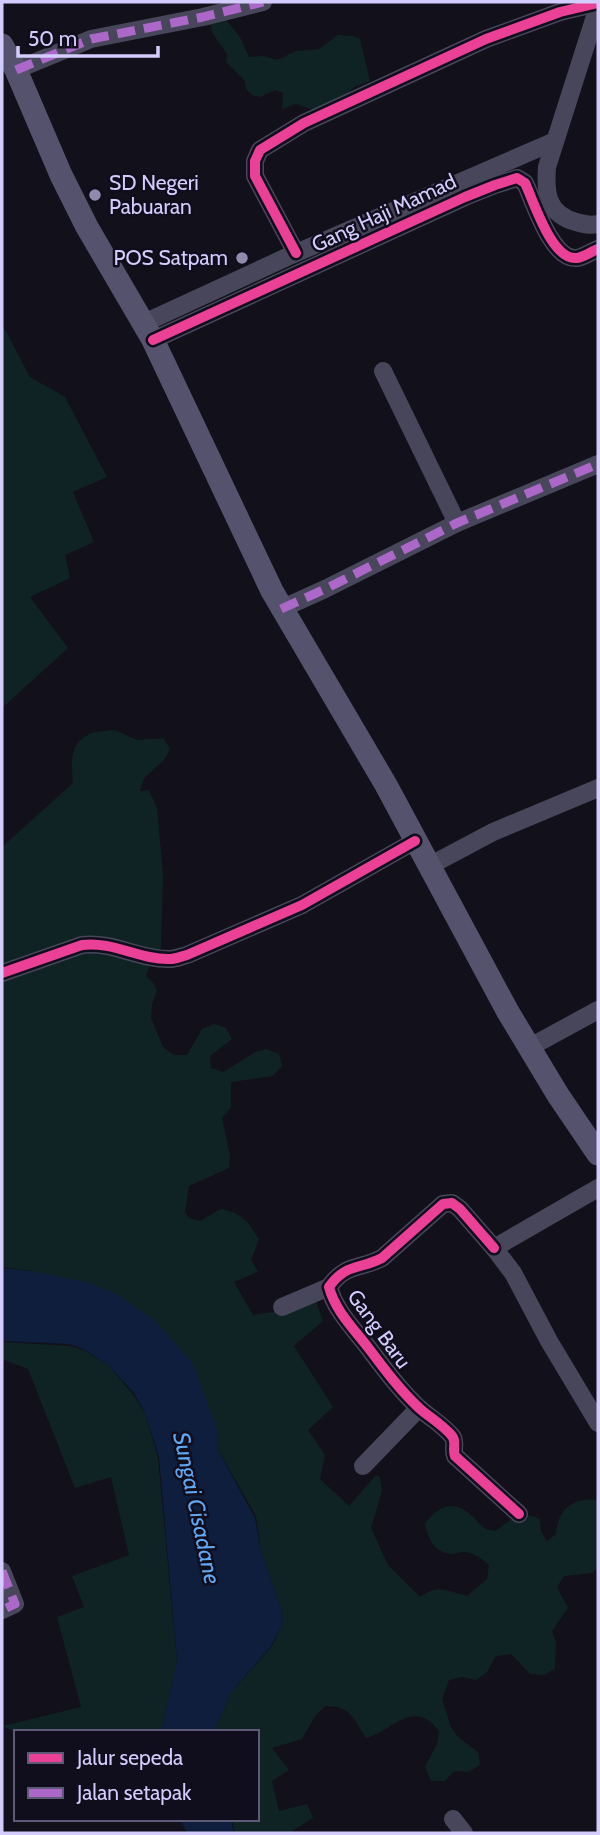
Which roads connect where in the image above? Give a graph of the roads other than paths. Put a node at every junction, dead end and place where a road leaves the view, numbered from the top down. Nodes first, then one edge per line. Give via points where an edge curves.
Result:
1 (261, 2) edge
2 (598, 5) edge
3 (2, 47) edge
4 (16, 70) junction
5 (555, 141) junction
6 (598, 224) edge
7 (598, 249) edge
8 (296, 253) junction
9 (148, 332) junction
10 (383, 371) dead end
11 (598, 464) edge
12 (457, 523) junction
13 (281, 609) junction
14 (598, 789) edge
15 (415, 841) junction
16 (429, 866) junction
17 (2, 973) edge
18 (598, 1010) edge
19 (530, 1047) junction
20 (598, 1154) edge
21 (598, 1188) edge
22 (494, 1248) junction
23 (329, 1287) junction
24 (282, 1307) dead end
25 (419, 1408) junction
26 (598, 1423) edge
27 (363, 1466) dead end
28 (519, 1514) dead end
29 (2, 1571) edge
30 (2, 1610) edge
31 (453, 1818) dead end
32 (464, 1833) edge

1 - 4 street via 203,18 91,38
2 - 5 street
2 - 8 street via 560,12 486,39 304,123 260,150 255,176
3 - 4 main road
4 - 9 main road via 87,227
5 - 6 street via 546,190 555,211 566,219
5 - 8 street
7 - 9 street, Gang Haji Mamad via 578,258 566,256 550,239 524,183 517,178
8 - 9 street
9 - 13 main road
10 - 12 street
11 - 12 street
12 - 13 street
13 - 15 main road
14 - 16 street via 502,828
15 - 16 main road
15 - 17 street via 302,905 187,955 171,959 92,944
16 - 19 main road
18 - 19 street
19 - 20 main road
21 - 22 street
22 - 23 street, Gang Baru via 460,1209 443,1204 382,1258 345,1270
22 - 26 street, Gang Baru via 513,1273
23 - 24 street
23 - 25 street, Gang Baru via 346,1319 392,1381
25 - 27 street
25 - 28 street, Gang Baru via 452,1436 455,1456
29 - 30 street via 15,1604
31 - 32 street

